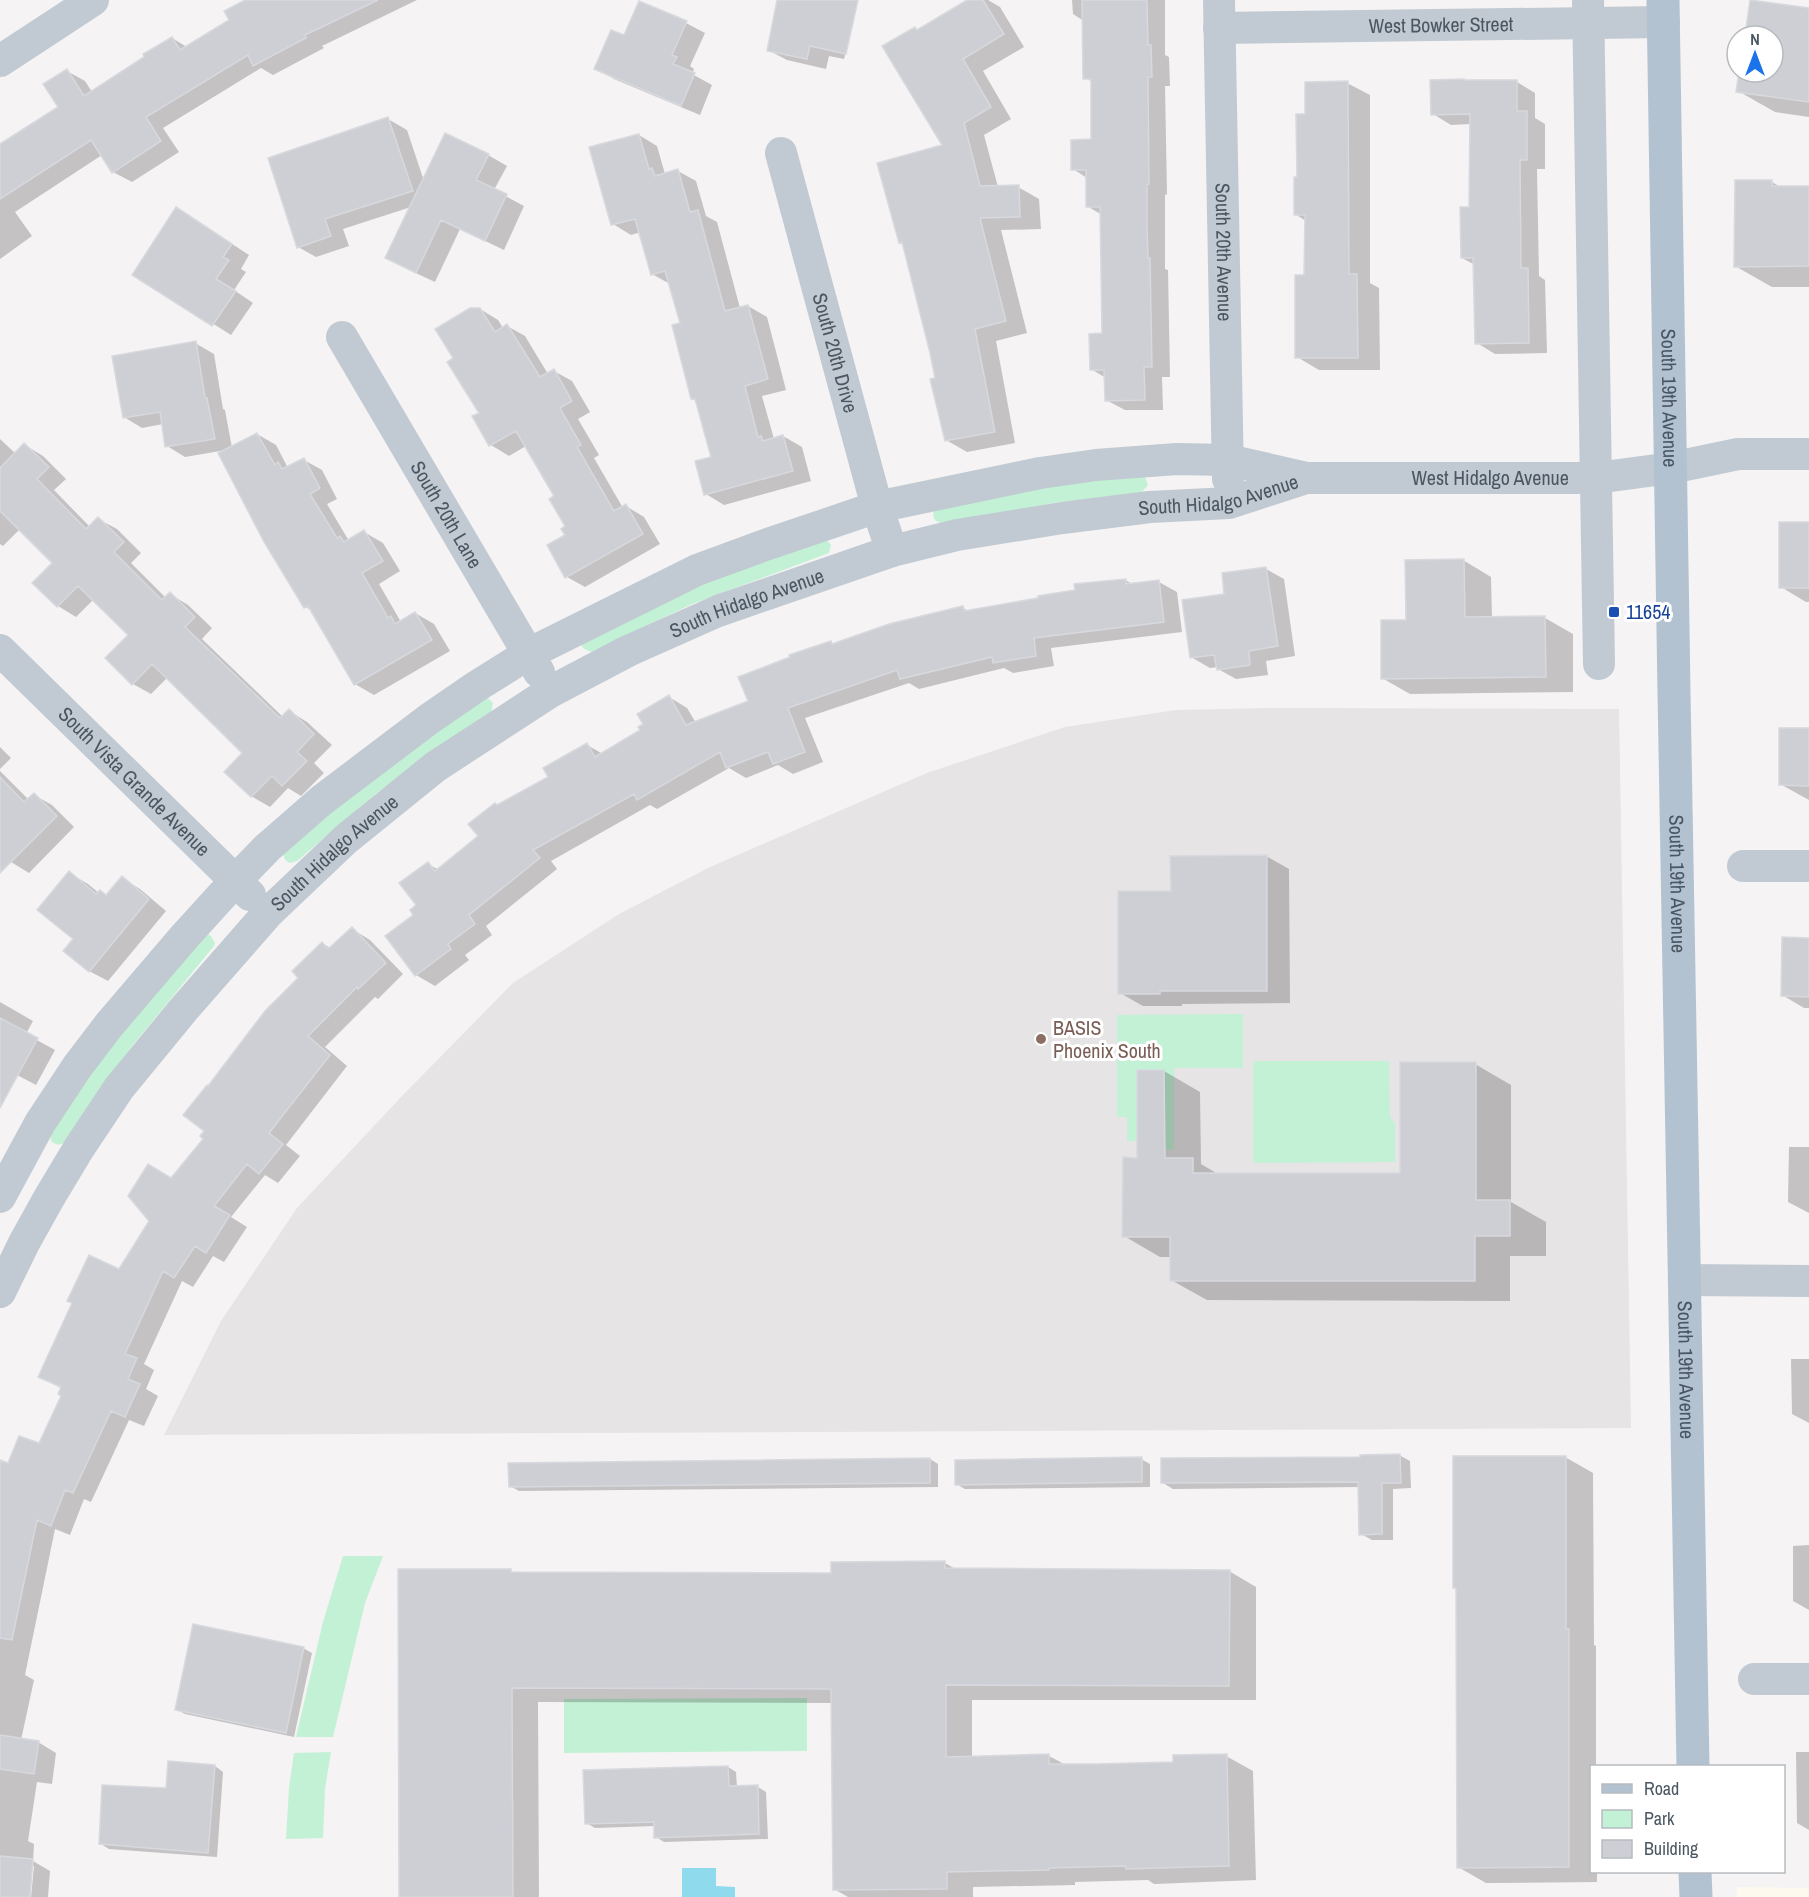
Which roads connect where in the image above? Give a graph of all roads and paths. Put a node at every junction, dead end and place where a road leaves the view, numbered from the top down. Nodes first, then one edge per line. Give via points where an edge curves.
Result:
1 (93, 0) edge
2 (1588, 11) edge
3 (1663, 11) edge
4 (1219, 14) edge
5 (0, 61) edge
6 (781, 153) dead end
7 (342, 337) dead end
8 (1809, 454) edge
9 (1228, 460) junction
10 (1671, 468) junction
11 (1307, 478) junction
12 (1596, 478) junction
13 (1229, 503) junction
14 (877, 507) junction
15 (892, 551) junction
16 (0, 650) edge
17 (528, 654) junction
18 (1599, 664) dead end
19 (550, 692) junction
20 (1743, 866) dead end
21 (1809, 866) edge
22 (236, 880) junction
23 (268, 913) junction
24 (4, 1181) edge
25 (50, 1198) junction
26 (1685, 1280) junction
27 (1809, 1281) edge
28 (0, 1292) edge
29 (1754, 1679) dead end
30 (1809, 1679) edge
31 (1693, 1765) edge
32 (1695, 1873) edge
33 (1696, 1897) edge

1 - 5 street
2 - 3 street, West Bowker Street
2 - 4 street, West Bowker Street
2 - 12 street
3 - 10 main road, South 19th Avenue
4 - 9 street, South 20th Avenue
6 - 14 street, South 20th Drive
7 - 17 street, South 20th Lane
8 - 10 street, West Hidalgo Avenue via 1738,454
9 - 11 street, South Hidalgo Avenue
9 - 13 street, South 20th Avenue
9 - 14 street, South Hidalgo Avenue via 1177,459 1051,471
10 - 12 street, West Hidalgo Avenue
10 - 26 main road, South 19th Avenue
11 - 12 street, West Hidalgo Avenue
11 - 13 street, South Hidalgo Avenue
12 - 18 street
13 - 15 street, South Hidalgo Avenue via 1150,507 1062,518 957,535
14 - 15 street, South 20th Drive
14 - 17 street, South Hidalgo Avenue via 697,570
15 - 19 street, South Hidalgo Avenue via 718,610
16 - 22 street, South Vista Grande Avenue
17 - 19 street, South 20th Lane
17 - 22 street, South Hidalgo Avenue via 429,719 322,800
19 - 23 street, South Hidalgo Avenue via 435,767 346,839
20 - 21 street
22 - 23 street, South Vista Grande Avenue
22 - 24 street, South Hidalgo Avenue via 102,1034
23 - 25 street, South Hidalgo Avenue via 119,1088
24 - 25 street
25 - 28 street, South Hidalgo Avenue
26 - 27 street
26 - 31 main road, South 19th Avenue
29 - 30 street
32 - 33 main road

